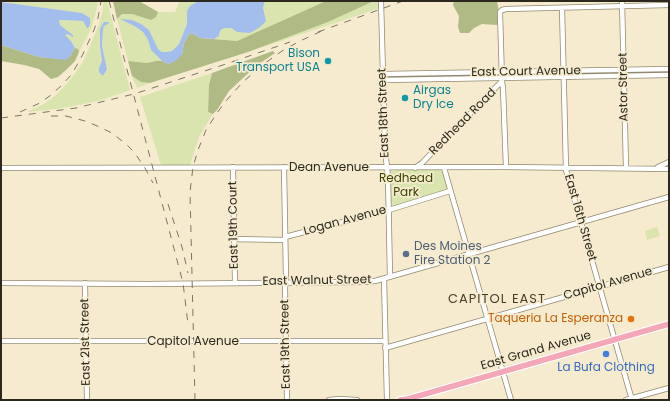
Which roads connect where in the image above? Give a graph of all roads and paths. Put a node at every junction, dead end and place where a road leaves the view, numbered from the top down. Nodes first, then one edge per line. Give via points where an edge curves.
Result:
1 (381, 1) edge
2 (653, 3) edge
3 (622, 4) edge
4 (669, 5) edge
5 (562, 8) junction
6 (669, 69) edge
7 (624, 73) junction
8 (564, 74) junction
9 (669, 75) edge
10 (383, 77) junction
11 (502, 78) junction
12 (669, 162) edge
13 (232, 167) junction
14 (284, 167) junction
15 (1, 168) edge
16 (387, 168) junction
17 (415, 168) junction
18 (444, 168) junction
19 (506, 168) junction
20 (566, 168) junction
21 (626, 168) junction
22 (656, 168) junction
23 (669, 169) edge
24 (450, 191) junction
25 (669, 197) edge
26 (389, 210) junction
27 (580, 222) junction
28 (234, 239) junction
29 (285, 239) junction
30 (468, 254) junction
31 (669, 267) edge
32 (390, 277) junction
33 (384, 279) junction
34 (235, 282) junction
35 (285, 282) junction
36 (1, 283) edge
37 (85, 283) junction
38 (599, 287) junction
39 (488, 319) junction
40 (669, 324) edge
41 (614, 340) junction
42 (1, 341) edge
43 (86, 341) junction
44 (286, 342) junction
45 (385, 342) junction
46 (385, 348) junction
47 (503, 372) junction
48 (669, 388) edge
49 (632, 399) edge
50 (87, 400) edge
51 (287, 400) edge
52 (329, 400) edge
53 (357, 400) edge
54 (387, 400) edge
55 (400, 400) edge
56 (408, 400) edge
57 (511, 400) edge
58 (626, 400) edge

1 - 10 street, East 18th Street
2 - 3 street
2 - 4 street
3 - 5 street
3 - 7 street, Astor Street
5 - 8 street, East 16th Street
5 - 11 street via 506,9 500,12
6 - 7 street, East Court Avenue
7 - 8 street, East Court Avenue
7 - 9 street, East Court Avenue
7 - 21 street, Astor Street
8 - 11 street, East Court Avenue
8 - 20 street, East 16th Street
10 - 11 street, East Court Avenue
10 - 16 street, East 18th Street
11 - 17 street, Redhead Road
11 - 19 street
12 - 22 street, Dean Avenue
13 - 14 street, Dean Avenue
13 - 15 street, Dean Avenue
13 - 28 street, East 19th Court
14 - 16 street, Dean Avenue
14 - 29 street, East 19th Street
16 - 17 street, Dean Avenue
16 - 26 street, East 18th Street
17 - 18 street, Dean Avenue
18 - 19 street, Dean Avenue
18 - 24 street
19 - 20 street, Dean Avenue
20 - 21 street, Dean Avenue
20 - 27 street, East 16th Street
21 - 22 street, Dean Avenue
22 - 23 street, Dean Avenue
24 - 26 street, Logan Avenue
24 - 30 street
25 - 27 street, East Walnut Street
26 - 29 street, Logan Avenue
26 - 32 street, East 18th Street
27 - 30 street, East Walnut Street
27 - 38 street, East 16th Street
28 - 29 street, Logan Avenue
28 - 34 street, East 19th Court
29 - 35 street, East 19th Street
30 - 32 street, East Walnut Street
30 - 39 street
31 - 38 street, Capitol Avenue
32 - 33 street, East Walnut Street
33 - 35 street, East Walnut Street via 364,282
33 - 45 street
34 - 35 street, East Walnut Street
34 - 37 street, East Walnut Street
35 - 44 street, East 19th Street
36 - 37 street, East Walnut Street
37 - 43 street, East 21st Street
38 - 39 street, Capitol Avenue
38 - 41 street, East 16th Street
39 - 46 street, Capitol Avenue
39 - 47 street
40 - 41 main road, East Grand Avenue
41 - 47 main road, East Grand Avenue
41 - 49 street, East 16th Street
42 - 43 street, Capitol Avenue
43 - 44 street, Capitol Avenue
43 - 50 street, East 21st Street
44 - 45 street, Capitol Avenue
44 - 51 street, East 19th Street
45 - 46 street
46 - 54 street
47 - 56 main road, East Grand Avenue
47 - 57 street
48 - 49 street
49 - 58 street
52 - 53 street
55 - 56 main road, East Grand Avenue

